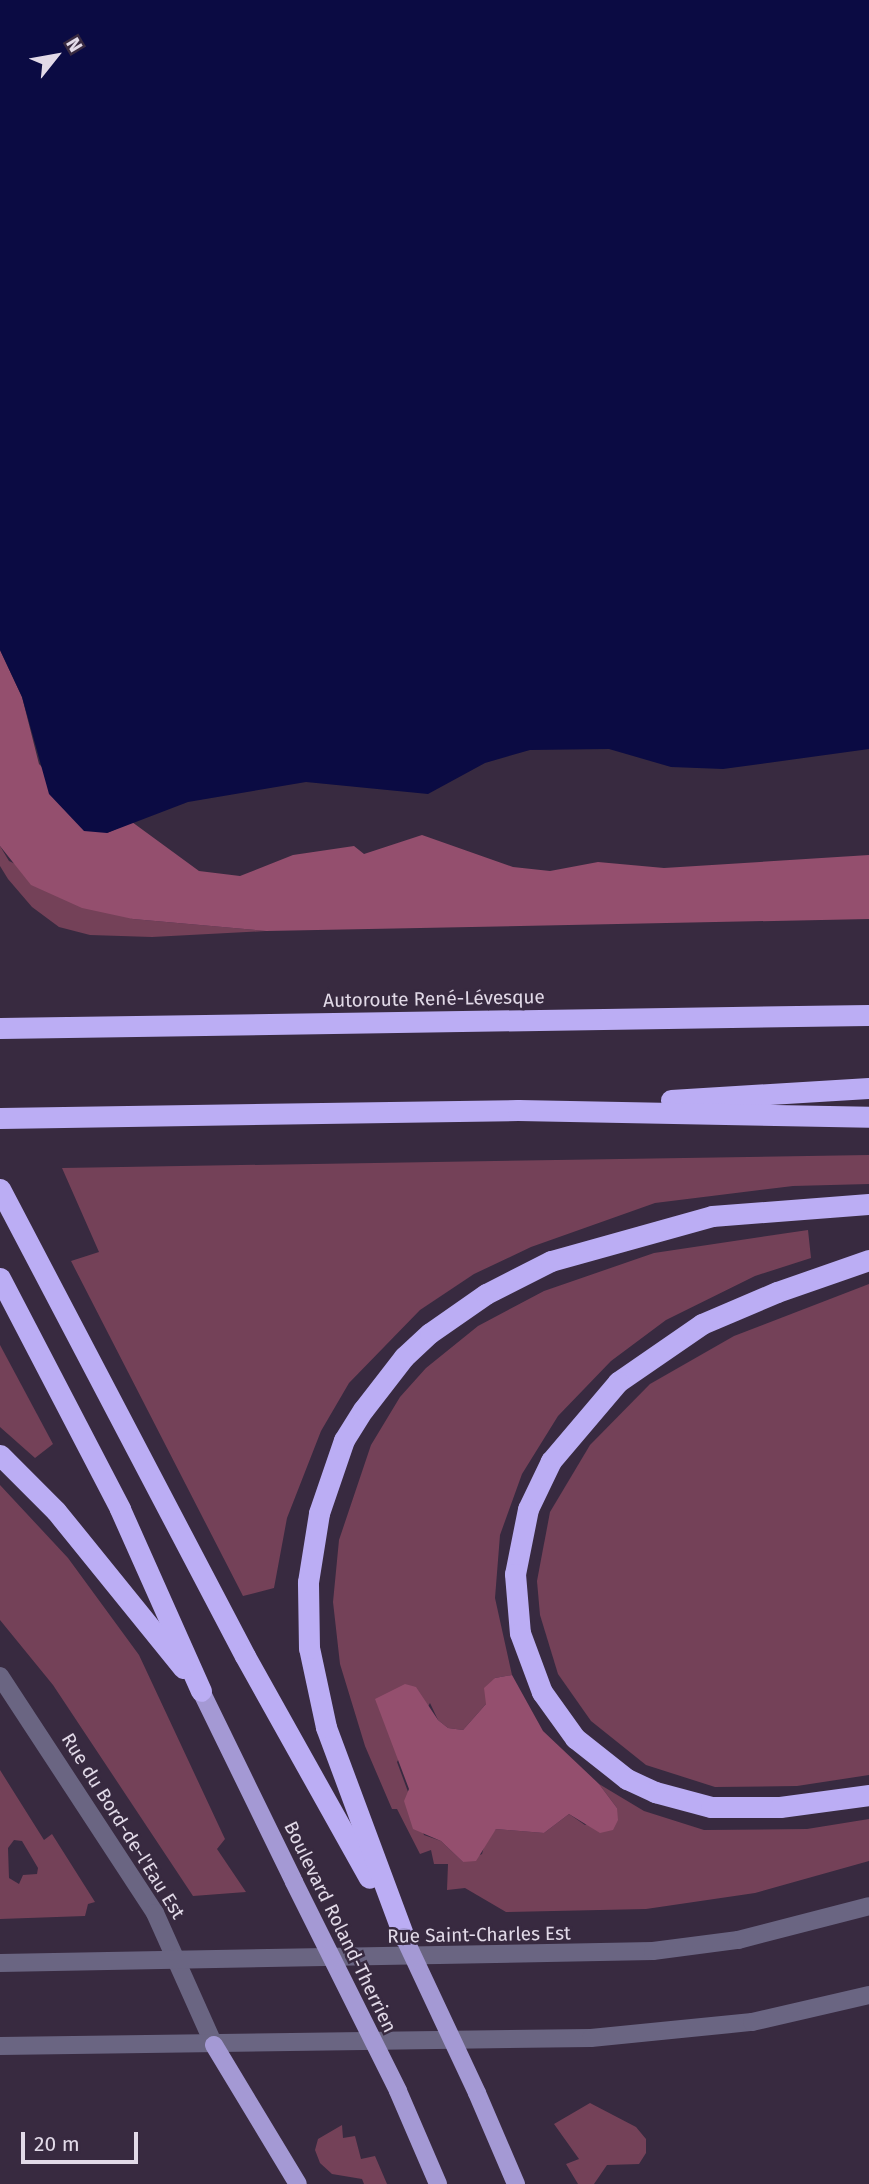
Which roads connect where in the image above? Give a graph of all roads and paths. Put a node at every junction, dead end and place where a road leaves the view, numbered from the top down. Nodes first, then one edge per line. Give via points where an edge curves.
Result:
1 (869, 1015) edge
2 (0, 1028) edge
3 (869, 1088) edge
4 (518, 1110) junction
5 (869, 1117) edge
6 (0, 1118) edge
7 (0, 1189) edge
8 (869, 1204) edge
9 (869, 1260) edge
10 (0, 1278) edge
11 (0, 1455) edge
12 (0, 1676) edge
13 (201, 1690) junction
14 (869, 1795) edge
15 (373, 1875) junction
16 (869, 1906) edge
17 (404, 1937) joint
18 (177, 1961) junction
19 (0, 1963) edge
20 (869, 1995) edge
21 (214, 2045) junction
22 (0, 2046) edge
23 (298, 2184) edge
24 (438, 2184) edge
25 (516, 2184) edge

1 - 2 highway, Autoroute René-Lévesque
3 - 4 highway
4 - 5 highway
4 - 6 highway
7 - 15 highway via 245,1656
8 - 15 highway via 712,1216 551,1261 458,1312 430,1333 383,1381 344,1440 329,1477 312,1546 308,1594 309,1648 319,1696
9 - 14 highway via 702,1324 618,1382 568,1437 538,1486 521,1534 515,1586 520,1633 542,1692 575,1738 627,1779 711,1807 780,1807
10 - 13 highway via 120,1509
11 - 13 highway via 81,1541
12 - 18 street, Rue du Bord-de-l'Eau Est via 134,1876
13 - 24 main road, Boulevard Roland-Therrien, bridge
15 - 17 highway
16 - 18 street, Rue Saint-Charles Est via 738,1940 653,1951
17 - 25 main road, bridge
18 - 19 street, Rue Saint-Charles Est
18 - 21 street, Rue du Bord-de-l'Eau Est
20 - 21 street via 752,2022 640,2035
21 - 22 street
21 - 23 main road

